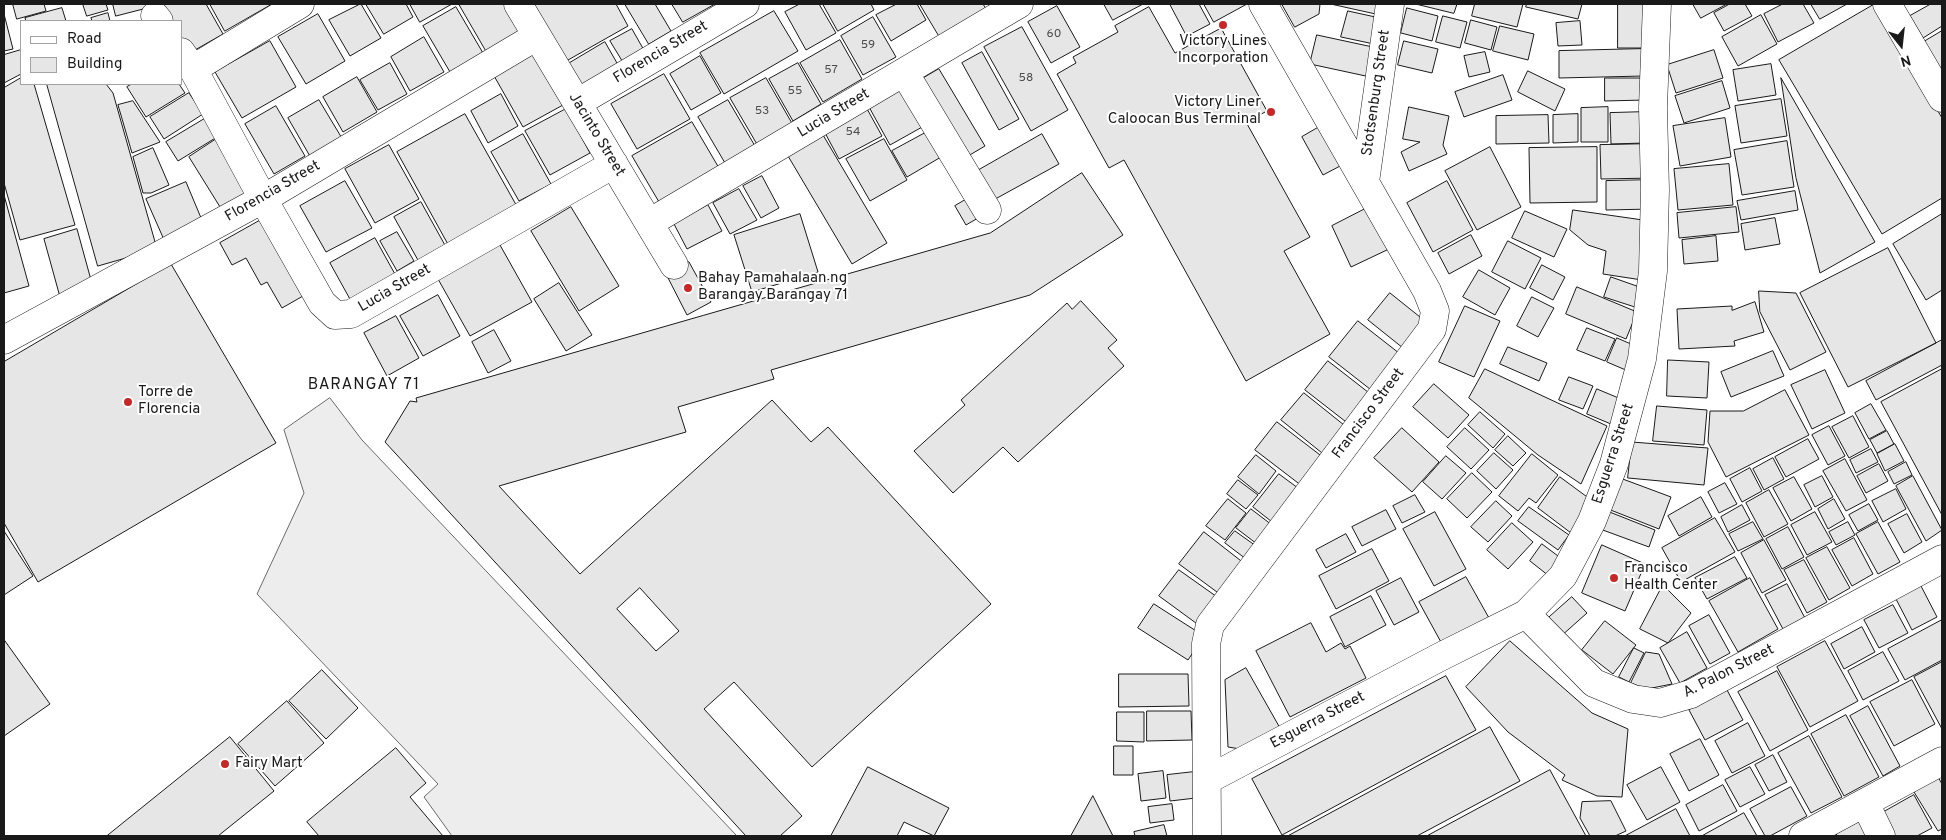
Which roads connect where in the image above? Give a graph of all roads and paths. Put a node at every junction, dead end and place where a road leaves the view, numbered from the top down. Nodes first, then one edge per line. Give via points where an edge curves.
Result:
1 (300, 4) edge
2 (518, 4) edge
3 (745, 4) edge
4 (1019, 4) edge
5 (1263, 4) edge
6 (1390, 4) edge
7 (1657, 4) edge
8 (1887, 4) edge
9 (538, 36) junction
10 (187, 60) edge
11 (904, 72) junction
12 (1942, 98) edge
13 (577, 103) junction
14 (614, 164) junction
15 (1365, 182) junction
16 (263, 199) junction
17 (987, 210) dead end
18 (649, 223) junction
19 (674, 265) dead end
20 (4, 340) edge
21 (1942, 559) edge
22 (1526, 614) junction
23 (1942, 762) edge
24 (1207, 780) junction
25 (1865, 803) junction
26 (1207, 836) edge
27 (1803, 836) edge
28 (1881, 836) edge

1 - 10 street
2 - 9 street, Jacinto Street
3 - 13 street, Florencia Street
4 - 11 street, Lucia Street
5 - 15 street, Francisco Street
6 - 15 street, Stotsenburg Street
7 - 22 street, Esguerra Street via 1653,271 1642,359 1614,464 1592,521 1564,576
8 - 12 street
9 - 13 street, Jacinto Street
9 - 16 street, Florencia Street
10 - 16 street, Lucia Street
11 - 17 street
11 - 18 street, Lucia Street
13 - 14 street, Jacinto Street
14 - 16 street, Lucia Street via 351,314 334,315 322,303
14 - 18 street, Jacinto Street
15 - 24 street, Francisco Street via 1427,291 1435,311 1432,329 1210,625 1206,644
16 - 20 street, Florencia Street
18 - 19 street, Jacinto Street
21 - 22 street, A. Palon Street via 1691,694 1660,704 1633,699 1594,684
22 - 24 street, Esguerra Street
23 - 25 street
24 - 26 street, Francisco Street
25 - 27 street
25 - 28 street

